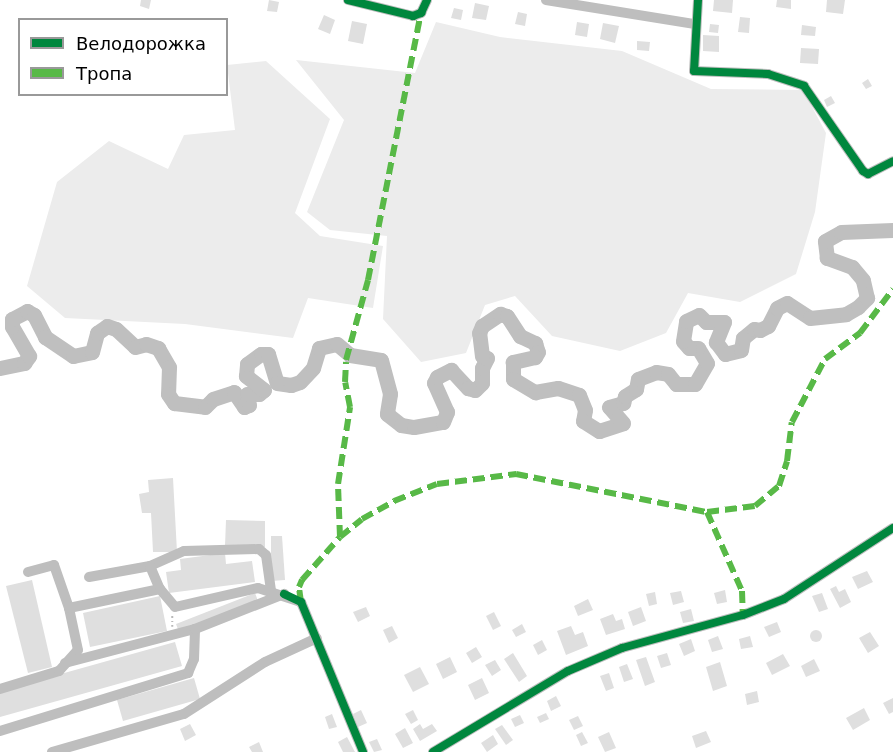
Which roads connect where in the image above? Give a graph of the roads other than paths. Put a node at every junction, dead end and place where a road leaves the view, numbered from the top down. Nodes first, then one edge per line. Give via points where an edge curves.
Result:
1 (348, 0) edge
2 (427, 0) edge
3 (546, 0) edge
4 (698, 0) edge
5 (695, 24) junction
6 (893, 161) edge
7 (893, 528) edge
8 (150, 566) junction
9 (27, 572) dead end
10 (89, 577) dead end
11 (160, 589) junction
12 (272, 591) junction
13 (284, 594) junction
14 (69, 608) junction
15 (195, 629) junction
16 (317, 638) junction
17 (64, 663) junction
18 (0, 689) edge
19 (0, 731) edge
20 (52, 752) edge
21 (363, 752) edge
22 (434, 752) edge

1 - 2 street via 413,16 421,13
3 - 5 street
4 - 5 street
5 - 6 street via 693,67 698,73 768,74 804,86 863,171 868,174
7 - 22 street via 784,599 743,615 622,648 568,671
8 - 10 street
8 - 11 street
8 - 12 street via 184,551 260,549 266,555
9 - 14 street via 54,565
11 - 12 street via 175,607 258,588
11 - 14 street
12 - 13 street
13 - 15 street
13 - 16 street via 301,602
14 - 17 street via 78,650
15 - 17 street
15 - 19 street via 194,659 188,673
16 - 20 street via 265,662 184,714
16 - 21 street
17 - 18 street via 59,671

